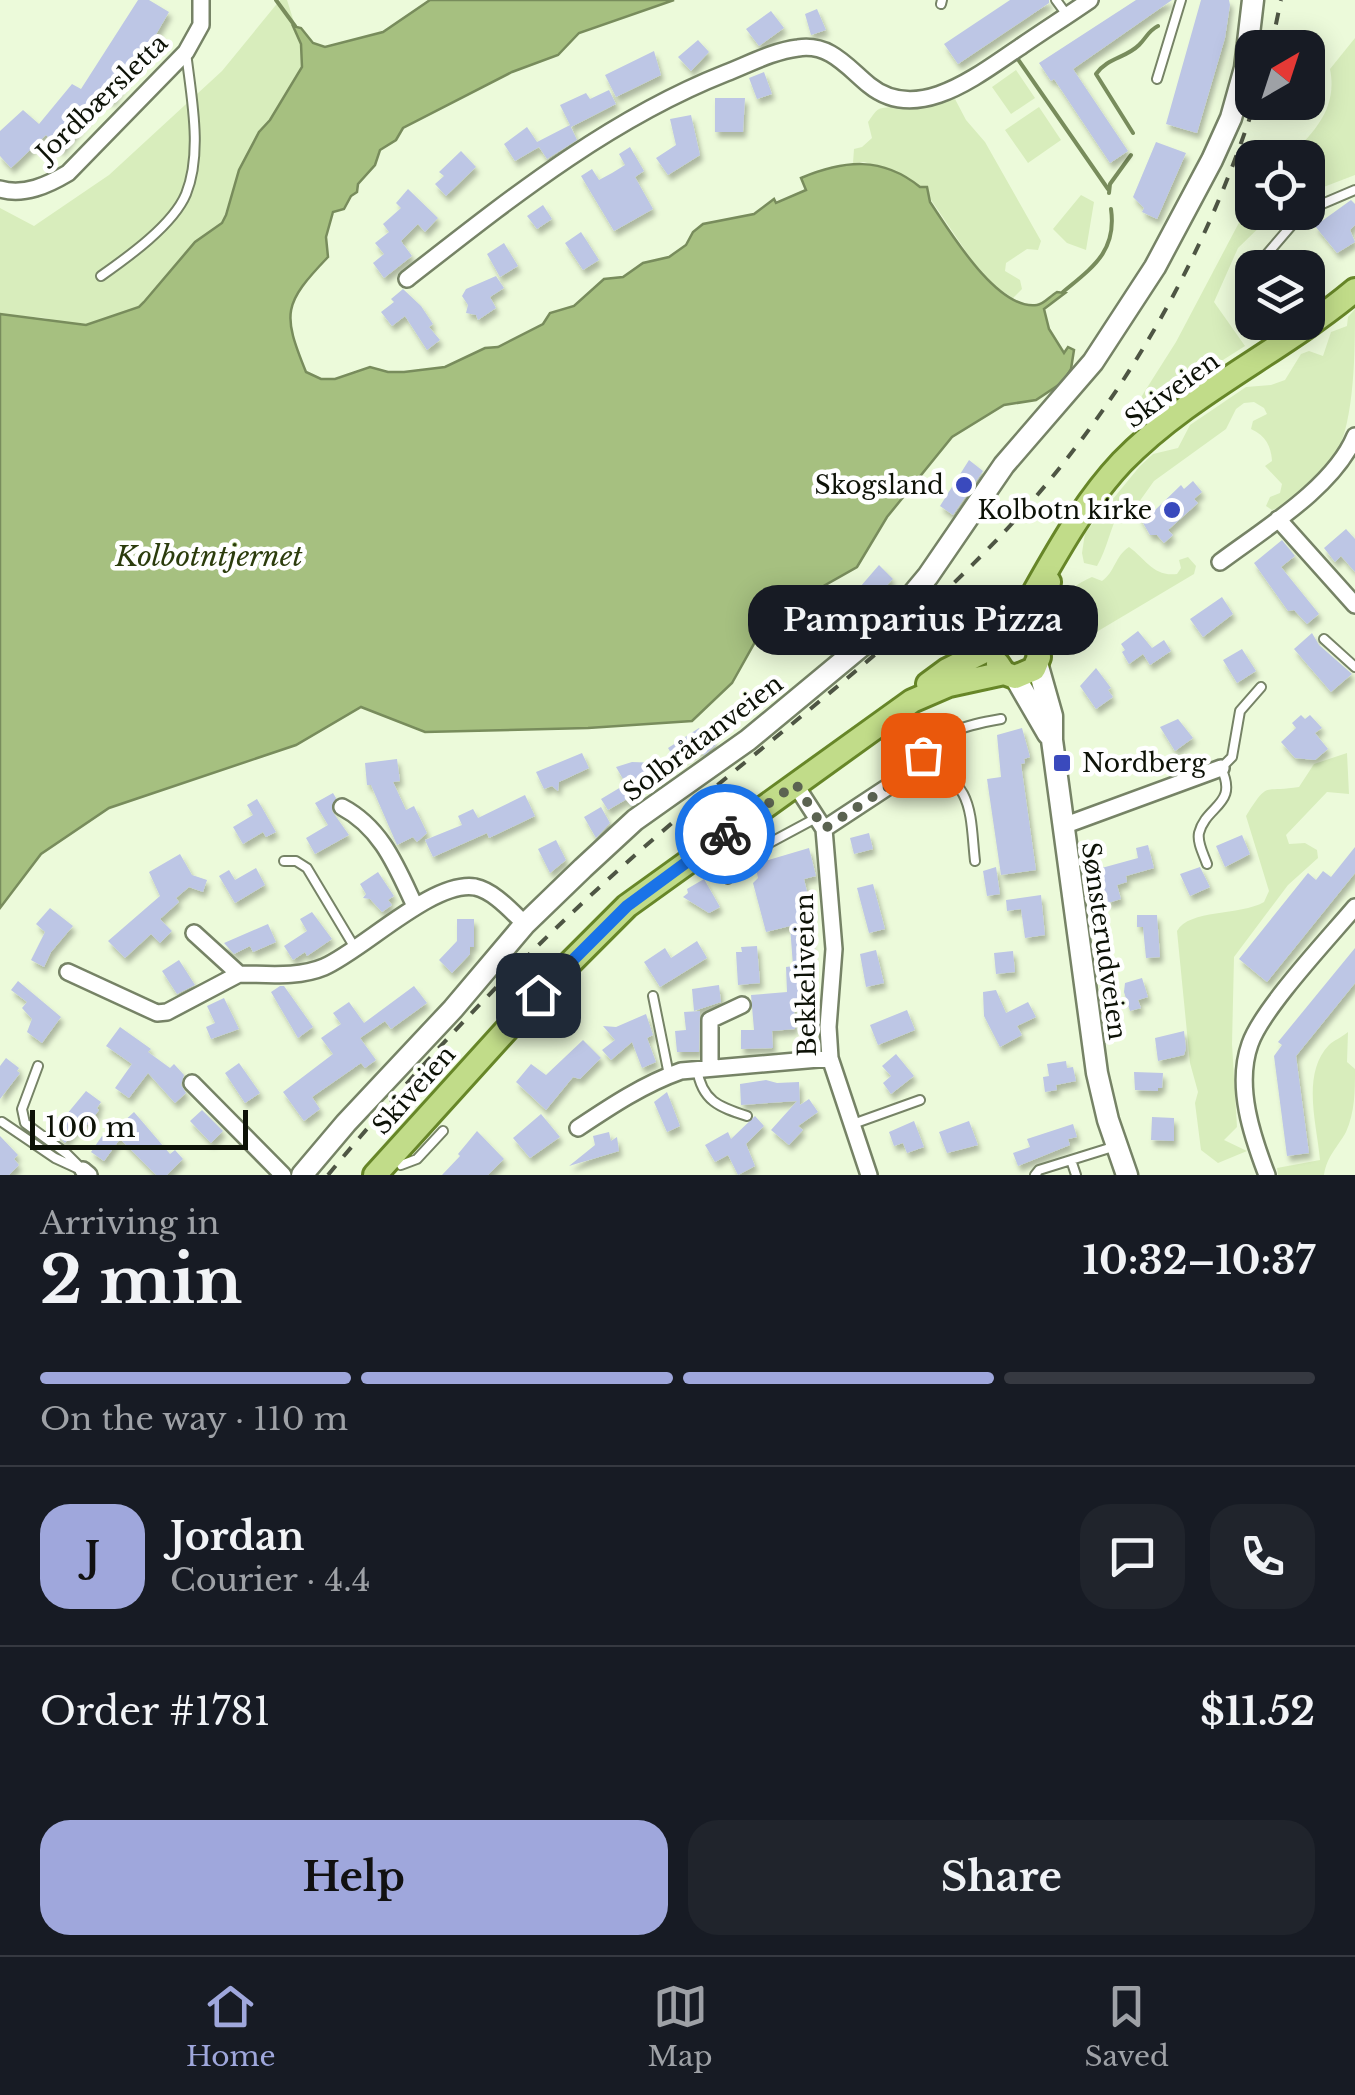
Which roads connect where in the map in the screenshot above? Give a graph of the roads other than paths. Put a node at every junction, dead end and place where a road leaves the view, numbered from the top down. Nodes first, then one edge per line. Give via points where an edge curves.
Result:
1 (201, 0) edge
2 (1056, 0) edge
3 (1090, 0) edge
4 (1181, 0) edge
5 (1253, 0) edge
6 (1067, 15) junction
7 (186, 52) junction
8 (1157, 79) dead end
9 (0, 190) edge
10 (1355, 190) edge
11 (1325, 203) edge
12 (1288, 230) edge
13 (1271, 250) edge
14 (102, 276) dead end
15 (407, 280) dead end
16 (1355, 290) edge
17 (1354, 440) edge
18 (1278, 519) junction
19 (1220, 562) dead end
20 (1052, 564) junction
21 (1355, 605) edge
22 (1004, 639) junction
23 (1324, 639) dead end
24 (1037, 654) junction
25 (1355, 667) edge
26 (1009, 674) junction
27 (1261, 686) dead end
28 (912, 701) junction
29 (1001, 719) dead end
30 (1052, 740) junction
31 (1220, 768) junction
32 (920, 770) junction
33 (796, 784) junction
34 (342, 807) dead end
35 (820, 824) junction
36 (1063, 826) junction
37 (284, 861) dead end
38 (975, 861) dead end
39 (1207, 864) dead end
40 (728, 878) dead end
41 (415, 906) junction
42 (1355, 908) edge
43 (525, 924) junction
44 (194, 933) dead end
45 (355, 948) junction
46 (68, 972) dead end
47 (238, 974) junction
48 (653, 996) dead end
49 (742, 1005) dead end
50 (830, 1058) junction
51 (38, 1066) dead end
52 (703, 1068) junction
53 (669, 1076) junction
54 (192, 1083) dead end
55 (920, 1100) dead end
56 (747, 1116) dead end
57 (2, 1122) edge
58 (853, 1124) junction
59 (578, 1128) dead end
60 (443, 1131) dead end
61 (1116, 1146) junction
62 (1071, 1160) junction
63 (401, 1165) dead end
64 (86, 1173) edge
65 (283, 1175) edge
66 (302, 1175) edge
67 (374, 1175) edge
68 (869, 1175) edge
69 (1035, 1175) edge
70 (1076, 1175) edge
71 (1126, 1175) edge
72 (1267, 1175) edge

1 - 7 street, Jordbærsletta via 201,25
2 - 6 lane
3 - 6 street
4 - 8 lane
5 - 43 street, Solbråtanveien via 1231,118 1155,267 1093,362 1004,466 928,576 888,624 748,740 636,820
6 - 15 street via 965,83 920,99 880,92 835,56 810,47 724,73 634,115
7 - 9 street, Jordbærsletta via 68,172 45,186
7 - 14 lane via 192,168 185,197 142,247
10 - 11 lane
12 - 13 lane
16 - 20 main road, Skiveien via 1137,448 1089,503
17 - 18 street via 1323,481
18 - 19 street
18 - 21 street
20 - 22 main road, Skiveien
20 - 24 main road, Skiveien
22 - 24 main road via 1025,634
22 - 26 main road via 996,660
22 - 28 main road, Skiveien via 932,678
23 - 25 lane
24 - 26 main road via 1028,674
24 - 30 street, Sønsterudveien
26 - 28 main road, Skiveien via 949,684
26 - 30 street, Sønsterudveien
27 - 31 lane via 1240,711 1232,756
28 - 33 main road, Skiveien
29 - 32 lane via 946,734 923,755
30 - 36 street, Sønsterudveien
31 - 36 street
31 - 39 lane via 1226,795 1199,838
32 - 35 street
32 - 38 lane via 936,771 959,786
33 - 35 street, Bekkeliveien
33 - 67 main road, Skiveien via 616,916
34 - 41 street via 379,837
35 - 40 lane via 762,847
35 - 50 street, Bekkeliveien via 834,949
36 - 61 street, Sønsterudveien via 1097,1073
37 - 45 lane via 307,868
41 - 43 street via 461,886 478,888
41 - 45 street
42 - 72 street via 1250,1044 1248,1114
43 - 66 street, Solbråtanveien
44 - 47 street
45 - 47 street via 306,972
46 - 47 street via 156,1013
48 - 53 lane
49 - 52 street via 710,1020
50 - 52 street
50 - 58 street, Bekkeliveien
51 - 64 lane via 22,1108 24,1123
52 - 53 street
52 - 56 lane via 702,1092 710,1101
53 - 59 street
54 - 65 street
55 - 58 lane
57 - 64 lane
58 - 68 street, Bekkeliveien
60 - 63 lane via 417,1159
61 - 62 lane
61 - 71 street, Sønsterudveien
62 - 69 lane
62 - 70 lane

